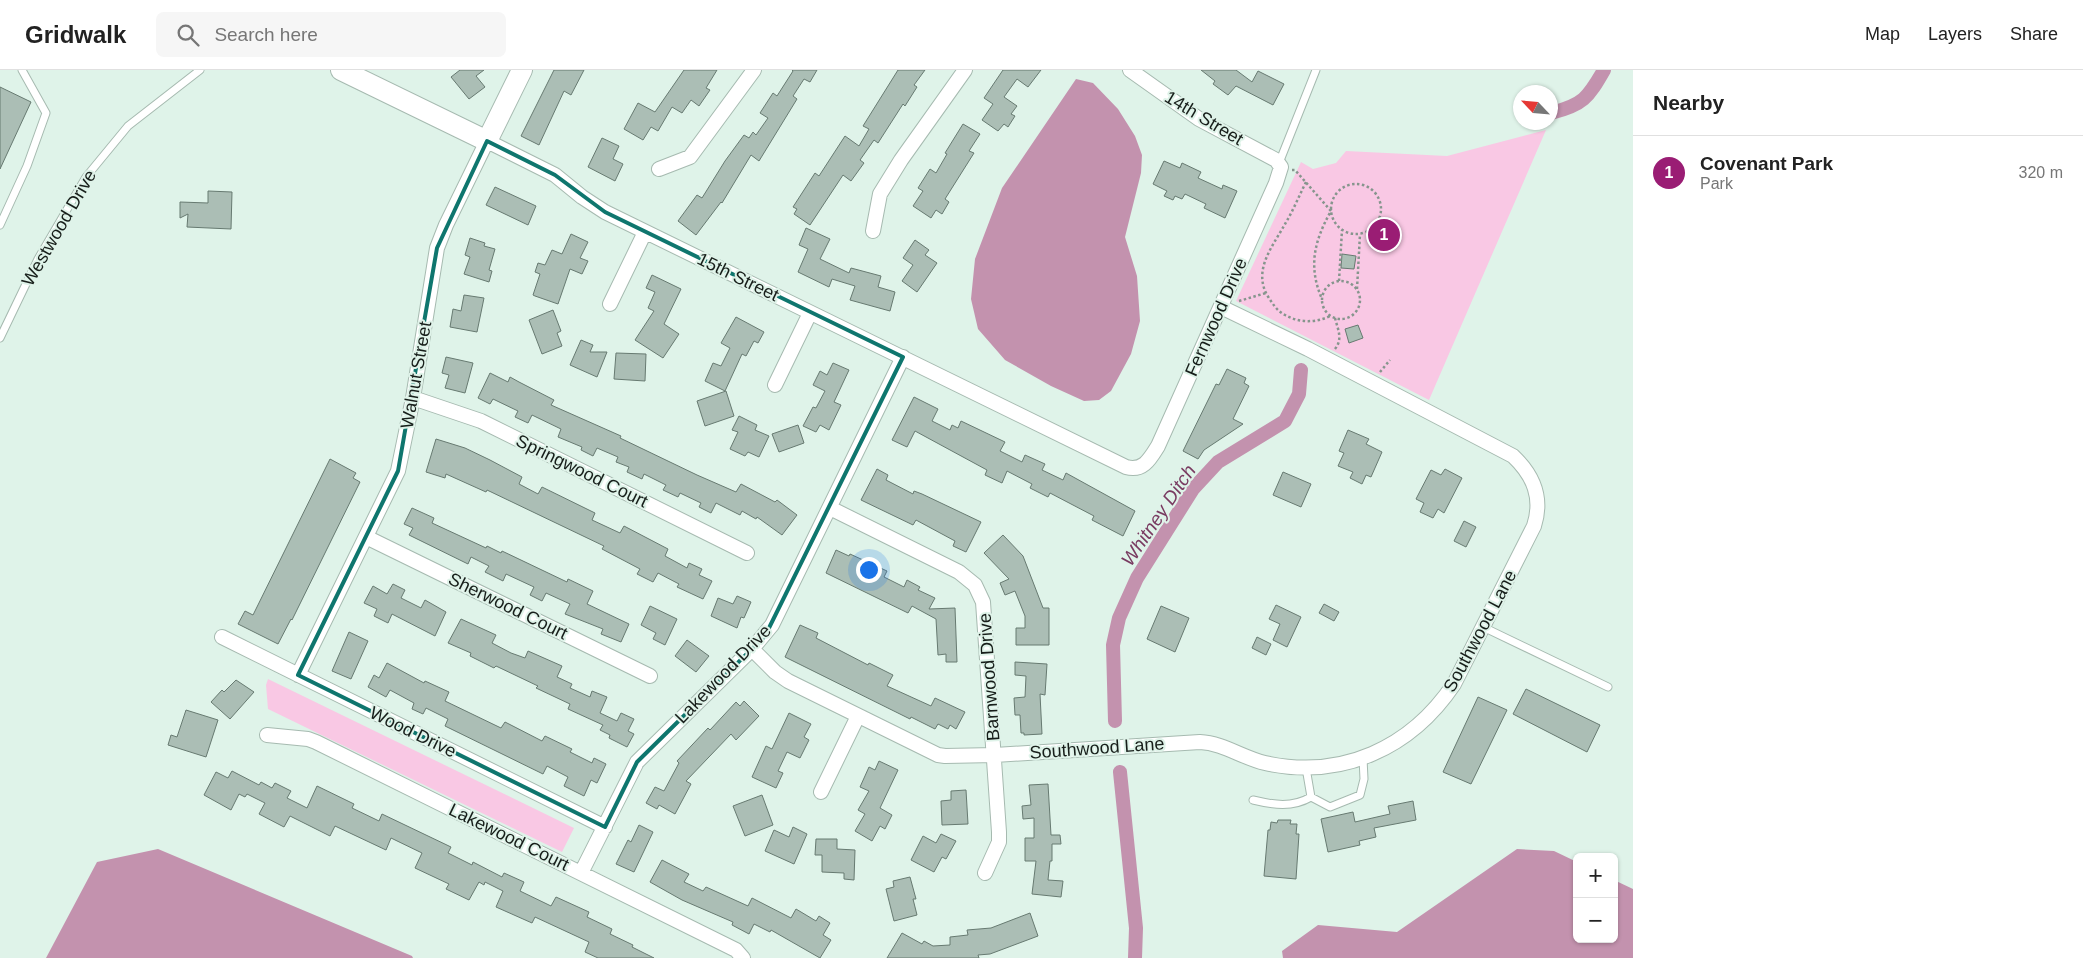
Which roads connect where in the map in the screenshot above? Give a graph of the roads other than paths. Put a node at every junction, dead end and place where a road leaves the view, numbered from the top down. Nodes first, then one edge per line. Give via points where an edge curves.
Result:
1 (22, 70) edge
2 (200, 70) edge
3 (341, 70) edge
4 (522, 70) edge
5 (754, 70) edge
6 (965, 70) edge
7 (1130, 70) edge
8 (1316, 70) edge
9 (487, 141) junction
10 (1280, 165) junction
11 (659, 169) dead end
12 (0, 225) edge
13 (873, 231) dead end
14 (645, 232) junction
15 (610, 304) dead end
16 (1221, 307) junction
17 (810, 313) junction
18 (0, 338) edge
19 (903, 357) junction
20 (775, 385) dead end
21 (413, 398) junction
22 (1142, 467) joint
23 (830, 508) junction
24 (366, 537) junction
25 (748, 553) dead end
26 (1484, 627) junction
27 (222, 637) dead end
28 (752, 649) junction
29 (298, 675) junction
30 (650, 676) dead end
31 (1608, 687) dead end
32 (858, 716) junction
33 (267, 735) dead end
34 (994, 755) junction
35 (1363, 758) junction
36 (1306, 768) junction
37 (821, 792) dead end
38 (1311, 798) junction
39 (1253, 800) dead end
40 (605, 826) junction
41 (582, 873) junction
42 (985, 873) dead end
43 (743, 958) edge

1 - 12 lane via 46,113 27,166
2 - 18 lane, Westwood Drive via 128,126 86,177 38,259
3 - 9 street, 15th Street
4 - 9 street, Walnut Street
5 - 11 street via 690,157
6 - 13 street via 880,194
7 - 10 street, 14th Street via 1200,119
8 - 10 lane
9 - 14 street, 15th Street via 555,175 593,205
9 - 21 street, Walnut Street via 437,248
10 - 16 street, Fernwood Drive via 1276,183
14 - 15 street
14 - 17 street, 15th Street
16 - 22 street, Fernwood Drive via 1158,446
16 - 26 street, Southwood Lane via 1513,456 1524,466 1532,478 1538,502 1536,519
17 - 19 street, 15th Street
17 - 20 street
19 - 22 street, 15th Street via 1126,467
19 - 23 street, Lakewood Drive
21 - 24 street, Walnut Street via 398,471
21 - 25 street, Springwood Court via 481,421
23 - 28 street, Lakewood Drive via 772,625
23 - 34 street, Barnwood Drive via 959,572 978,589 984,602
24 - 29 street, Walnut Street
24 - 30 street, Sherwood Court
26 - 31 lane
26 - 35 street, Southwood Lane via 1454,684 1438,706 1406,736
27 - 29 street, Wood Drive
28 - 32 street, Southwood Lane via 788,681
28 - 40 street, Lakewood Drive via 637,762
29 - 40 street, Wood Drive
32 - 34 street, Southwood Lane via 938,755
32 - 37 street
33 - 41 street, Lakewood Court via 316,742
34 - 36 street, Southwood Lane via 1200,742 1257,761
34 - 42 street, Barnwood Drive via 999,842
35 - 36 street, Southwood Lane
35 - 38 lane via 1364,778 1360,795 1330,807
36 - 38 lane
38 - 39 lane via 1300,804
40 - 41 street, Lakewood Drive
41 - 43 street, Lakewood Court via 736,950

